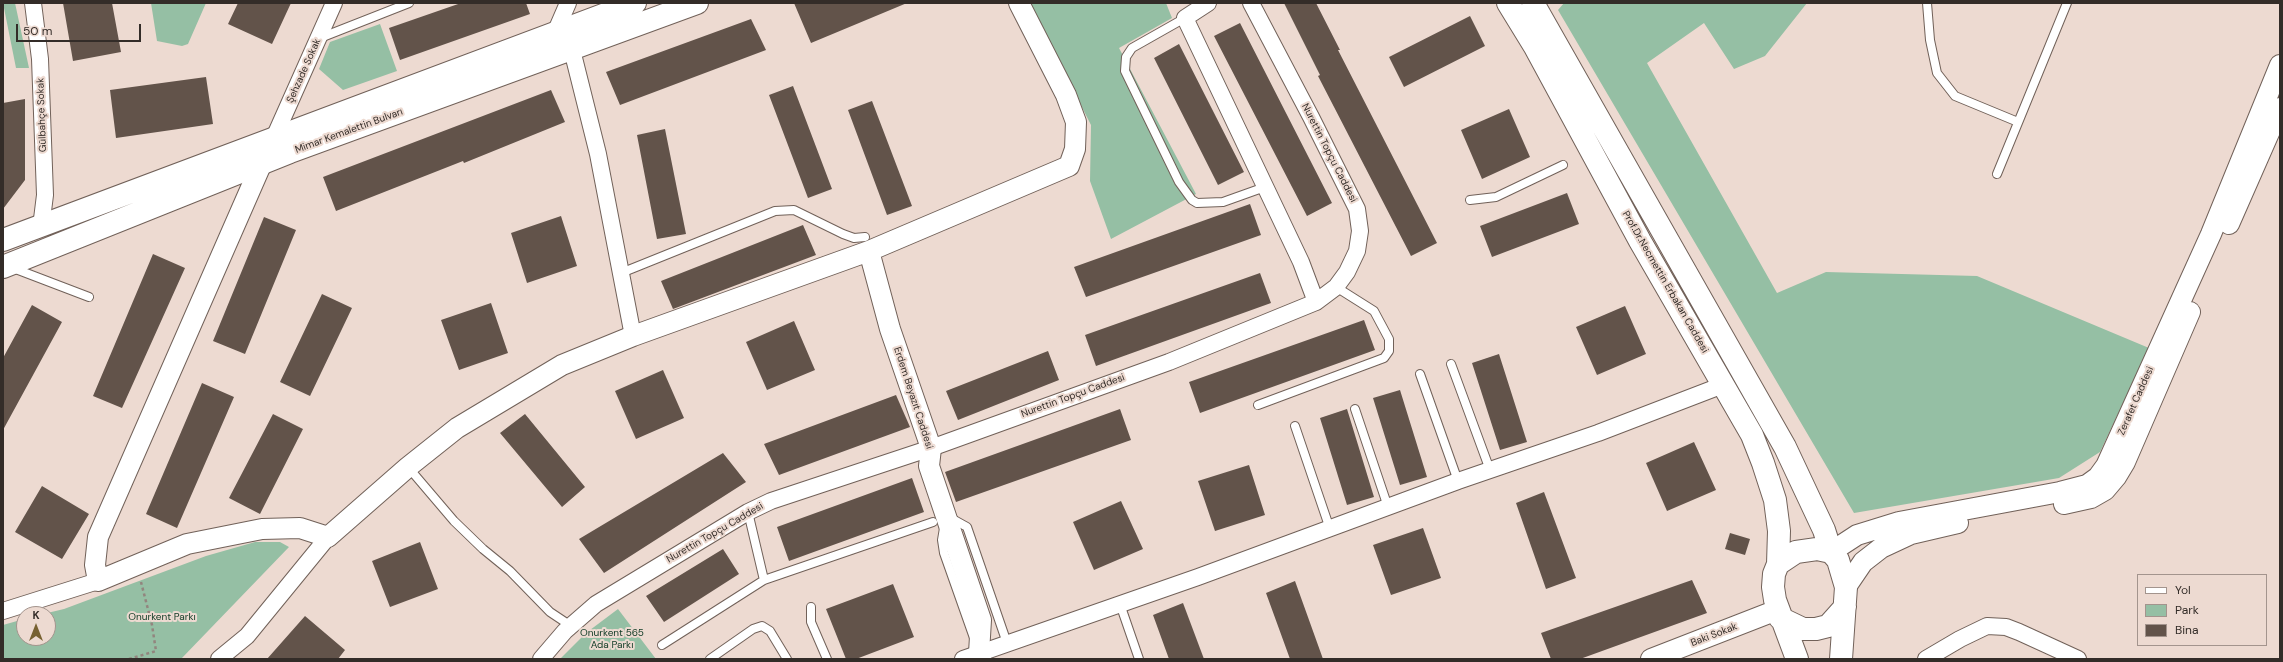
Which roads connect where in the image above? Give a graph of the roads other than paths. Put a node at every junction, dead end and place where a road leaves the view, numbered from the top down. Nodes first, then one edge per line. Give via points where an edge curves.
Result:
1 (33, 3) edge
2 (334, 3) edge
3 (409, 3) edge
4 (568, 3) edge
5 (635, 3) edge
6 (697, 3) edge
7 (1019, 3) edge
8 (1208, 3) edge
9 (1250, 3) edge
10 (1508, 3) edge
11 (1533, 3) edge
12 (1927, 3) edge
13 (2067, 3) edge
14 (1185, 18) junction
15 (555, 33) junction
16 (319, 38) junction
17 (572, 50) junction
18 (2280, 65) edge
19 (2280, 108) edge
20 (2018, 122) junction
21 (273, 140) junction
22 (261, 165) junction
23 (1563, 165) dead end
24 (1997, 174) dead end
25 (1265, 187) junction
26 (1470, 200) dead end
27 (41, 227) junction
28 (3, 240) edge
29 (867, 244) junction
30 (36, 253) junction
31 (5, 266) edge
32 (621, 273) junction
33 (1336, 287) junction
34 (89, 296) dead end
35 (1316, 302) junction
36 (2185, 308) junction
37 (633, 336) junction
38 (1451, 364) dead end
39 (1420, 374) dead end
40 (1723, 385) junction
41 (1258, 405) dead end
42 (1355, 410) dead end
43 (1295, 426) dead end
44 (931, 448) junction
45 (408, 467) junction
46 (1490, 470) junction
47 (1458, 481) junction
48 (1388, 507) junction
49 (748, 512) junction
50 (940, 519) junction
51 (1330, 529) junction
52 (328, 537) junction
53 (1831, 552) junction
54 (1776, 569) junction
55 (764, 580) junction
56 (98, 581) junction
57 (1845, 597) junction
58 (1120, 604) junction
59 (811, 607) dead end
60 (3, 611) edge
61 (1779, 614) junction
62 (571, 626) junction
63 (1007, 643) junction
64 (662, 645) dead end
65 (974, 657) edge
66 (219, 659) edge
67 (541, 659) edge
68 (710, 659) edge
69 (787, 659) edge
70 (827, 659) edge
71 (1139, 659) edge
72 (1651, 659) edge
73 (1797, 659) edge
74 (1841, 659) edge
75 (1926, 659) edge
76 (2078, 659) edge

1 - 27 street, Gülbahçe Sokak via 40,59 45,195
2 - 16 street, Şehzade Sokak
3 - 16 lane
4 - 15 street
5 - 15 main road
6 - 17 main road, Mimar Kemalettin Bulvarı
7 - 29 street via 1066,95 1076,122 1075,150 1069,166
8 - 14 street
9 - 33 street, Nurettin Topçu Caddesi via 1311,116 1357,209 1360,231 1357,251
10 - 40 main road, Prof.Dr.Necmettin Erbakan Caddesi via 1543,61 1640,241
11 - 53 main road via 1786,447 1824,530
12 - 20 lane via 1930,40 1937,73 1955,96
13 - 20 lane
14 - 25 street
14 - 25 lane via 1132,48 1126,57 1124,71 1179,182 1192,200 1197,203 1223,202
15 - 21 main road
16 - 21 street, Şehzade Sokak
17 - 22 main road, Mimar Kemalettin Bulvarı via 290,152
17 - 32 street via 598,154
18 - 36 street, Zerafet Caddesi via 2211,234
19 - 36 street, Zerafet Caddesi
20 - 24 lane
21 - 22 main road
21 - 27 main road
22 - 30 main road, Mimar Kemalettin Bulvarı
22 - 56 street via 98,537 95,565
23 - 26 lane via 1496,197
25 - 35 street via 1302,262
27 - 28 main road
27 - 30 main road
29 - 32 lane via 794,210 775,212
29 - 37 street
29 - 44 street, Erdem Beyazıt Caddesi via 890,329
30 - 31 main road, Mimar Kemalettin Bulvarı
31 - 34 lane
32 - 37 street
33 - 35 street, Nurettin Topçu Caddesi
33 - 41 lane via 1374,311 1389,339 1389,350 1384,358
35 - 44 street, Nurettin Topçu Caddesi via 1169,362
36 - 53 street, Zerafet Caddesi via 2106,466 2098,477 2087,485 1899,522 1857,536
36 - 57 street, Zerafet Caddesi via 2125,462 2105,490 2091,498 2045,509 1954,523 1911,534 1881,548 1863,562
37 - 45 street via 562,366 457,428
38 - 46 lane
39 - 47 lane
40 - 46 street via 1598,433
40 - 54 main road, Prof.Dr.Necmettin Erbakan Caddesi via 1752,435 1775,500 1779,531
42 - 48 lane
43 - 51 lane
44 - 49 street, Nurettin Topçu Caddesi via 771,501
44 - 50 street, Erdem Beyazıt Caddesi via 929,466
45 - 52 street
45 - 62 lane via 454,521 550,612
46 - 47 street
47 - 48 street
48 - 51 street
49 - 55 lane
49 - 62 street, Nurettin Topçu Caddesi via 596,604
50 - 55 lane
50 - 63 lane via 967,527
50 - 65 street, Erdem Beyazıt Caddesi via 982,620
51 - 58 street
52 - 56 street via 300,528 262,529 187,544
52 - 66 street via 247,636
53 - 54 main road via 1817,549 1796,552
53 - 57 main road via 1842,570
54 - 61 main road via 1773,587
55 - 64 lane
56 - 60 street
57 - 61 main road via 1828,626 1816,629 1803,628
57 - 74 main road
58 - 63 street
58 - 71 lane
59 - 70 lane via 811,622
61 - 72 street, Baki Sokak
61 - 73 main road
62 - 67 street, Nurettin Topçu Caddesi
63 - 65 street
68 - 69 lane via 753,629 762,626 770,631
75 - 76 street via 1986,626 2006,627

